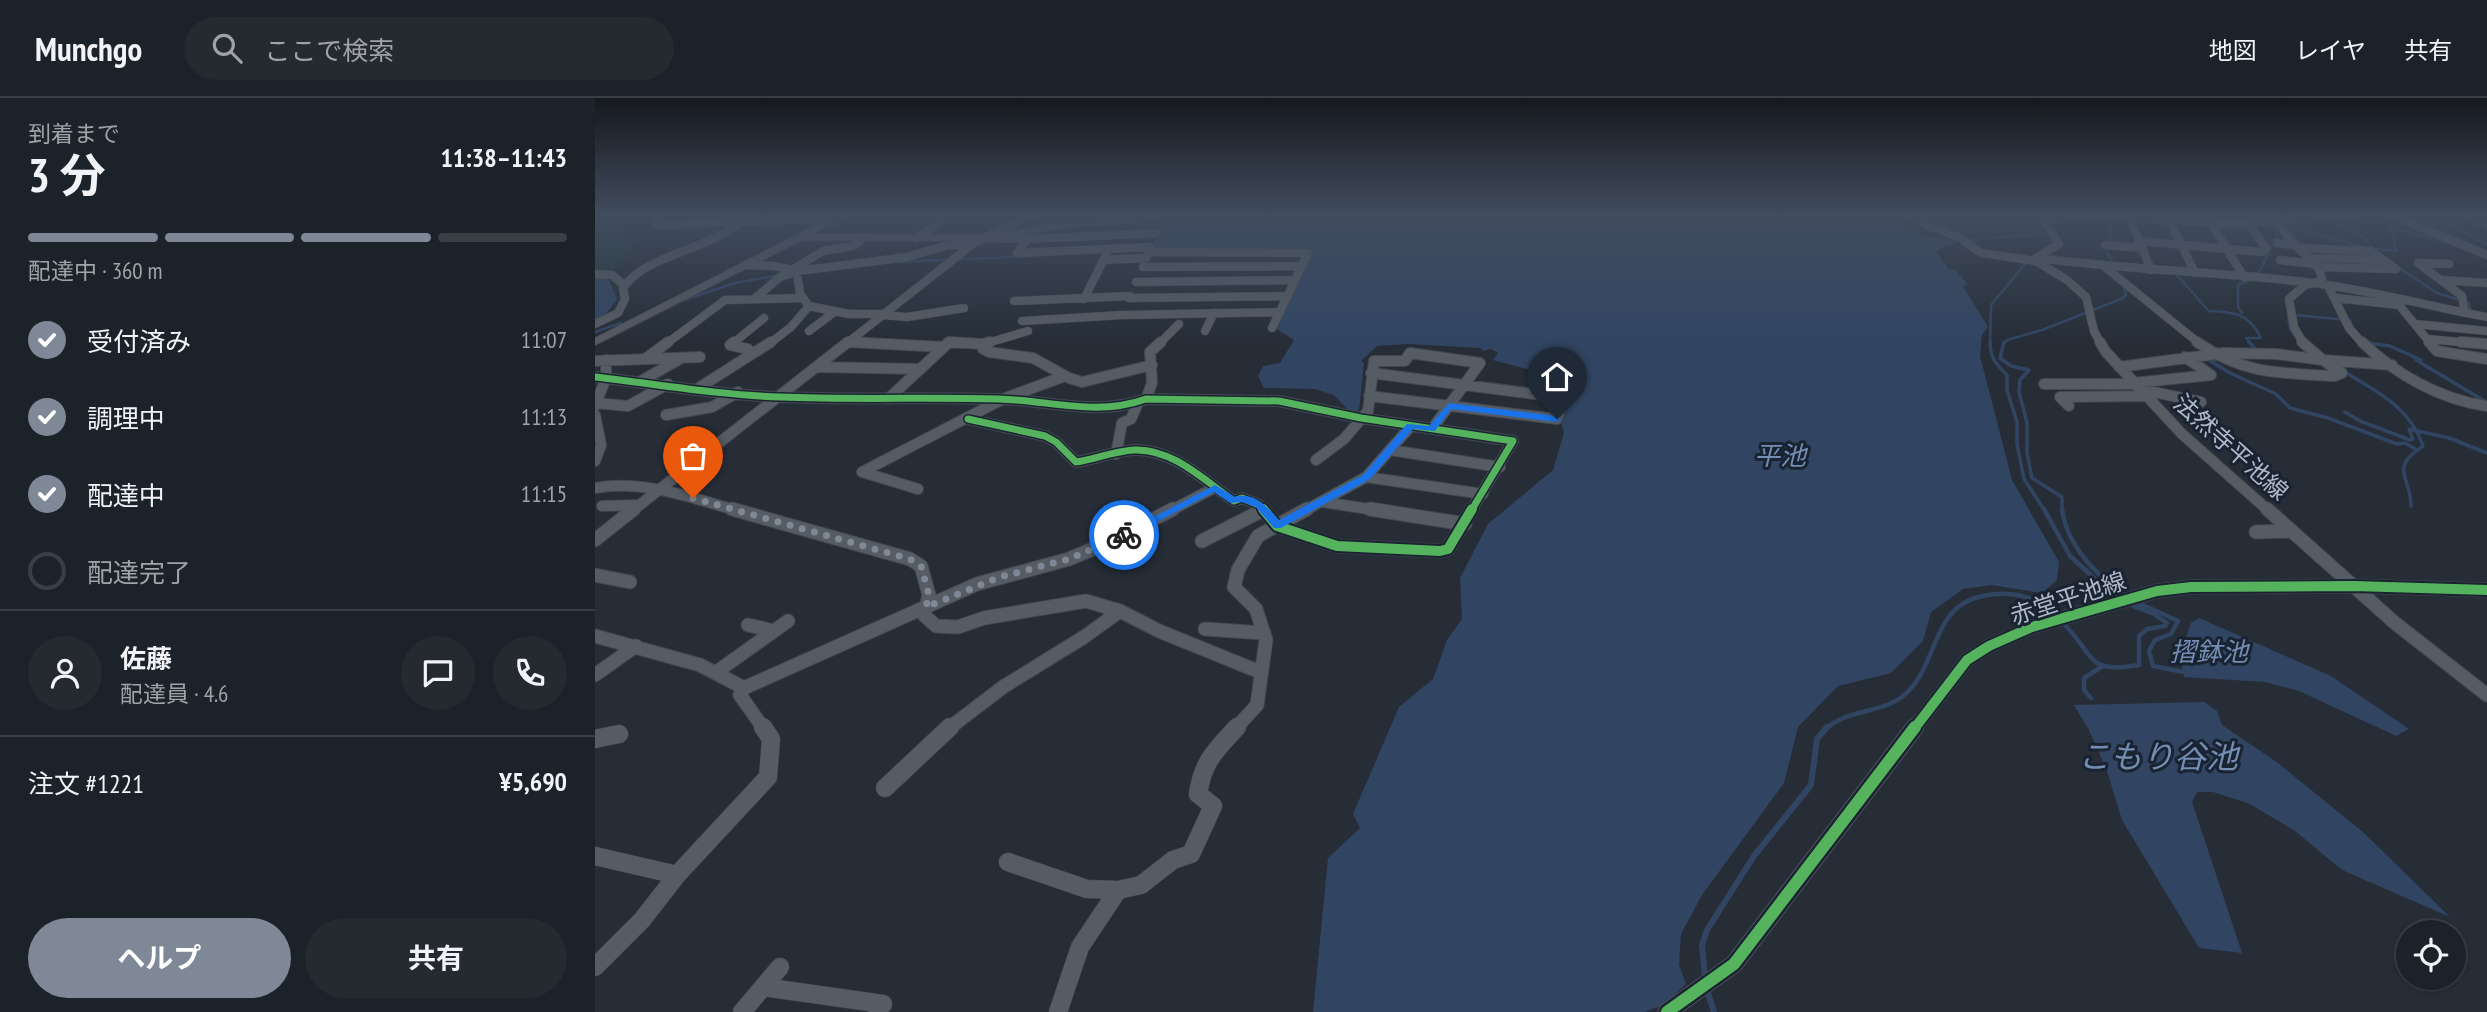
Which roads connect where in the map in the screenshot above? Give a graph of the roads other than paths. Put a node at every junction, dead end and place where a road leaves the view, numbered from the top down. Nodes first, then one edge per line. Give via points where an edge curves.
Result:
1 (1147, 256) edge
2 (675, 257) edge
3 (761, 257) edge
4 (816, 257) edge
5 (908, 257) edge
6 (957, 257) edge
7 (1120, 257) edge
8 (1157, 257) edge
9 (1306, 257) edge
10 (2014, 257) edge
11 (2040, 257) edge
12 (2145, 257) edge
13 (2187, 257) edge
14 (2231, 257) edge
15 (2303, 257) edge
16 (2379, 257) edge
17 (2036, 259) junction
18 (2280, 260) dead end
19 (2383, 260) junction
20 (951, 261) joint
21 (2449, 264) dead end
22 (744, 265) junction
23 (1302, 266) junction
24 (2105, 267) junction
25 (2312, 268) junction
26 (2151, 270) junction
27 (797, 273) junction
28 (2195, 273) junction
29 (595, 274) edge
30 (2244, 277) junction
31 (1295, 280) junction
32 (2441, 280) junction
33 (1136, 282) junction
34 (2487, 283) edge
35 (624, 285) junction
36 (2328, 286) junction
37 (1287, 296) junction
38 (1130, 297) junction
39 (2337, 298) junction
40 (754, 299) junction
41 (1084, 299) junction
42 (1047, 300) junction
43 (1014, 301) dead end
44 (806, 302) junction
45 (964, 308) dead end
46 (1280, 312) junction
47 (833, 313) junction
48 (1214, 313) junction
49 (2462, 313) junction
50 (883, 315) junction
51 (1122, 315) junction
52 (2487, 317) edge
53 (764, 318) dead end
54 (1041, 320) junction
55 (1022, 321) dead end
56 (595, 324) edge
57 (1179, 324) dead end
58 (2415, 324) junction
59 (1272, 328) dead end
60 (2466, 329) junction
61 (809, 331) dead end
62 (1028, 331) dead end
63 (1205, 331) dead end
64 (2487, 331) edge
65 (2427, 339) junction
66 (595, 342) edge
67 (848, 342) junction
68 (982, 344) junction
69 (2487, 344) edge
70 (944, 347) junction
71 (750, 354) junction
72 (2216, 354) junction
73 (700, 357) dead end
74 (680, 358) junction
75 (645, 359) junction
76 (2487, 359) edge
77 (595, 360) edge
78 (606, 360) junction
79 (2323, 360) junction
80 (2191, 363) junction
81 (1153, 365) junction
82 (2392, 365) junction
83 (817, 367) junction
84 (2119, 367) junction
85 (920, 369) junction
86 (1371, 373) junction
87 (1065, 376) junction
88 (601, 378) edge
89 (641, 382) junction
90 (669, 384) junction
91 (1464, 384) junction
92 (2044, 384) dead end
93 (700, 387) junction
94 (2137, 388) junction
95 (738, 392) junction
96 (1369, 396) junction
97 (778, 397) junction
98 (888, 398) junction
99 (1003, 399) junction
100 (1142, 401) junction
101 (2201, 402) dead end
102 (595, 405) edge
103 (1449, 406) junction
104 (2069, 406) dead end
105 (2487, 406) edge
106 (595, 415) edge
107 (666, 415) dead end
108 (1361, 418) junction
109 (968, 419) junction
110 (1411, 426) junction
111 (1432, 429) junction
112 (1390, 450) junction
113 (1116, 454) junction
114 (1316, 460) dead end
115 (595, 461) edge
116 (1500, 467) junction
117 (1366, 477) junction
118 (595, 488) edge
119 (1215, 488) junction
120 (918, 489) dead end
121 (657, 491) junction
122 (1483, 494) junction
123 (1323, 502) junction
124 (602, 506) edge
125 (638, 506) junction
126 (1263, 510) junction
127 (1465, 524) junction
128 (1277, 526) junction
129 (2293, 531) junction
130 (2256, 532) dead end
131 (595, 540) edge
132 (1202, 541) dead end
133 (595, 575) edge
134 (630, 582) dead end
135 (2354, 586) junction
136 (2487, 590) edge
137 (926, 607) junction
138 (1120, 611) junction
139 (788, 621) dead end
140 (748, 625) dead end
141 (1205, 629) dead end
142 (774, 631) junction
143 (1263, 633) junction
144 (595, 636) edge
145 (636, 646) junction
146 (1260, 672) junction
147 (716, 673) junction
148 (595, 675) edge
149 (744, 688) junction
150 (2487, 695) edge
151 (619, 734) dead end
152 (595, 739) edge
153 (885, 788) dead end
154 (595, 856) edge
155 (1008, 862) dead end
156 (677, 875) junction
157 (1118, 890) junction
158 (595, 967) edge
159 (780, 967) dead end
160 (763, 987) junction
161 (742, 1012) edge
162 (877, 1012) edge
163 (1058, 1012) edge
164 (1667, 1012) edge

1 - 33 street
2 - 35 street
3 - 22 main road
4 - 27 street
5 - 27 street
6 - 20 street
7 - 41 street via 1105,257
8 - 23 street
9 - 23 street
10 - 17 street, 法然寺平池線
11 - 17 street
12 - 26 street
13 - 28 street
14 - 30 street
15 - 25 street
16 - 19 street
17 - 24 street
17 - 84 street, 法然寺平池線 via 2086,298 2096,336
18 - 25 street
19 - 25 street
19 - 25 street via 2396,269
20 - 50 street
21 - 32 street via 2418,263
22 - 27 street
22 - 66 main road
23 - 31 street
24 - 26 street
24 - 72 street
25 - 30 street
25 - 36 street
25 - 79 street via 2288,299 2290,317 2301,342
26 - 28 street
27 - 40 street via 780,277
27 - 44 street
28 - 30 street
29 - 35 street via 612,275
31 - 33 street
31 - 37 street
32 - 34 street
32 - 49 street via 2462,296
33 - 38 street
35 - 56 street via 625,299 618,313
36 - 39 street
36 - 49 street via 2389,294
37 - 38 street
37 - 46 street
38 - 41 street
38 - 51 street
39 - 58 street via 2399,305
39 - 82 street via 2354,334
40 - 44 street
40 - 75 street via 725,300
41 - 42 street
42 - 43 street
42 - 54 street
44 - 47 street
44 - 71 street via 804,315
45 - 50 street via 907,317
46 - 48 street
46 - 59 street
47 - 50 street
47 - 61 street
48 - 51 street
48 - 63 street
49 - 52 street
49 - 60 street
50 - 67 street
51 - 54 street
53 - 71 street via 730,345 748,349
54 - 55 street
57 - 81 street via 1150,352
58 - 60 street
58 - 65 street
60 - 64 street
62 - 68 street
65 - 69 street
65 - 76 street via 2437,351
67 - 70 street
67 - 83 street
68 - 70 street via 949,342
68 - 87 street via 992,353 1035,358
70 - 85 street
71 - 93 street
72 - 79 street
72 - 79 street via 2257,371 2342,373
72 - 80 street
73 - 74 street
74 - 75 street
74 - 89 street
75 - 78 street
77 - 78 street
78 - 88 street
79 - 82 street
80 - 84 street
80 - 94 street via 2211,375 2176,376
81 - 87 street via 1082,382
81 - 100 street via 1152,383
82 - 105 street via 2452,398
83 - 85 street
83 - 97 street
84 - 94 street, 法然寺平池線
85 - 98 street
86 - 91 street
86 - 91 street via 1374,361 1405,361 1410,353 1480,363
86 - 96 street
87 - 99 street
88 - 89 street
88 - 102 street
89 - 90 street
90 - 93 street
90 - 102 street via 628,406
91 - 103 street
91 - 103 street via 1551,396 1559,414 1557,419
92 - 94 street
93 - 95 street
94 - 101 street
94 - 104 street via 2095,399 2060,397
94 - 129 street, 法然寺平池線 via 2182,434
95 - 97 street
95 - 107 street via 712,407
96 - 103 street
96 - 108 street via 1368,411
97 - 98 street
97 - 121 street
98 - 99 street
99 - 100 street via 1037,406
99 - 109 street
100 - 108 street via 1270,400
100 - 113 street via 1131,419 1122,423
103 - 111 street
106 - 115 street via 601,442
108 - 110 street
108 - 114 street
109 - 113 street via 1045,436 1076,462
109 - 120 street via 862,472
110 - 111 street
110 - 112 street
111 - 116 street via 1513,441
112 - 116 street
112 - 117 street
113 - 119 street via 1153,452 1173,459
116 - 122 street
117 - 122 street
117 - 123 street
118 - 121 street via 615,484
119 - 126 street via 1234,501 1242,498
119 - 137 street via 1149,524 1069,559 1000,577
121 - 125 street
121 - 137 street via 910,559 921,566 929,595
122 - 127 street
123 - 127 street
123 - 128 street
124 - 125 street
125 - 131 street
126 - 128 street
126 - 132 street
127 - 128 street via 1448,549 1440,551 1337,546
128 - 143 street via 1258,536 1238,570 1234,587 1256,608
129 - 130 street
129 - 135 street, 法然寺平池線
133 - 134 street
135 - 136 street, 赤堂平池線
135 - 150 street, 法然寺平池線
135 - 164 street, 赤堂平池線 via 2157,591 2032,627 1989,646 1967,660 1734,964
137 - 138 street via 924,614 936,626 947,627 1086,601
137 - 149 street
138 - 146 street
138 - 153 street via 1097,631 1022,674 959,718
139 - 142 street
140 - 142 street
141 - 143 street
142 - 147 street
143 - 146 street via 1266,640
144 - 145 street
145 - 147 street
145 - 148 street
146 - 157 street via 1257,705 1210,755 1202,770 1198,794 1213,806 1191,854 1173,860 1140,885
147 - 149 street
149 - 156 street via 740,695 771,739 768,777
151 - 152 street
154 - 156 street
155 - 157 street via 1087,890
156 - 158 street via 642,920
157 - 163 street via 1080,947
159 - 160 street
160 - 161 street
160 - 162 street via 883,1004

